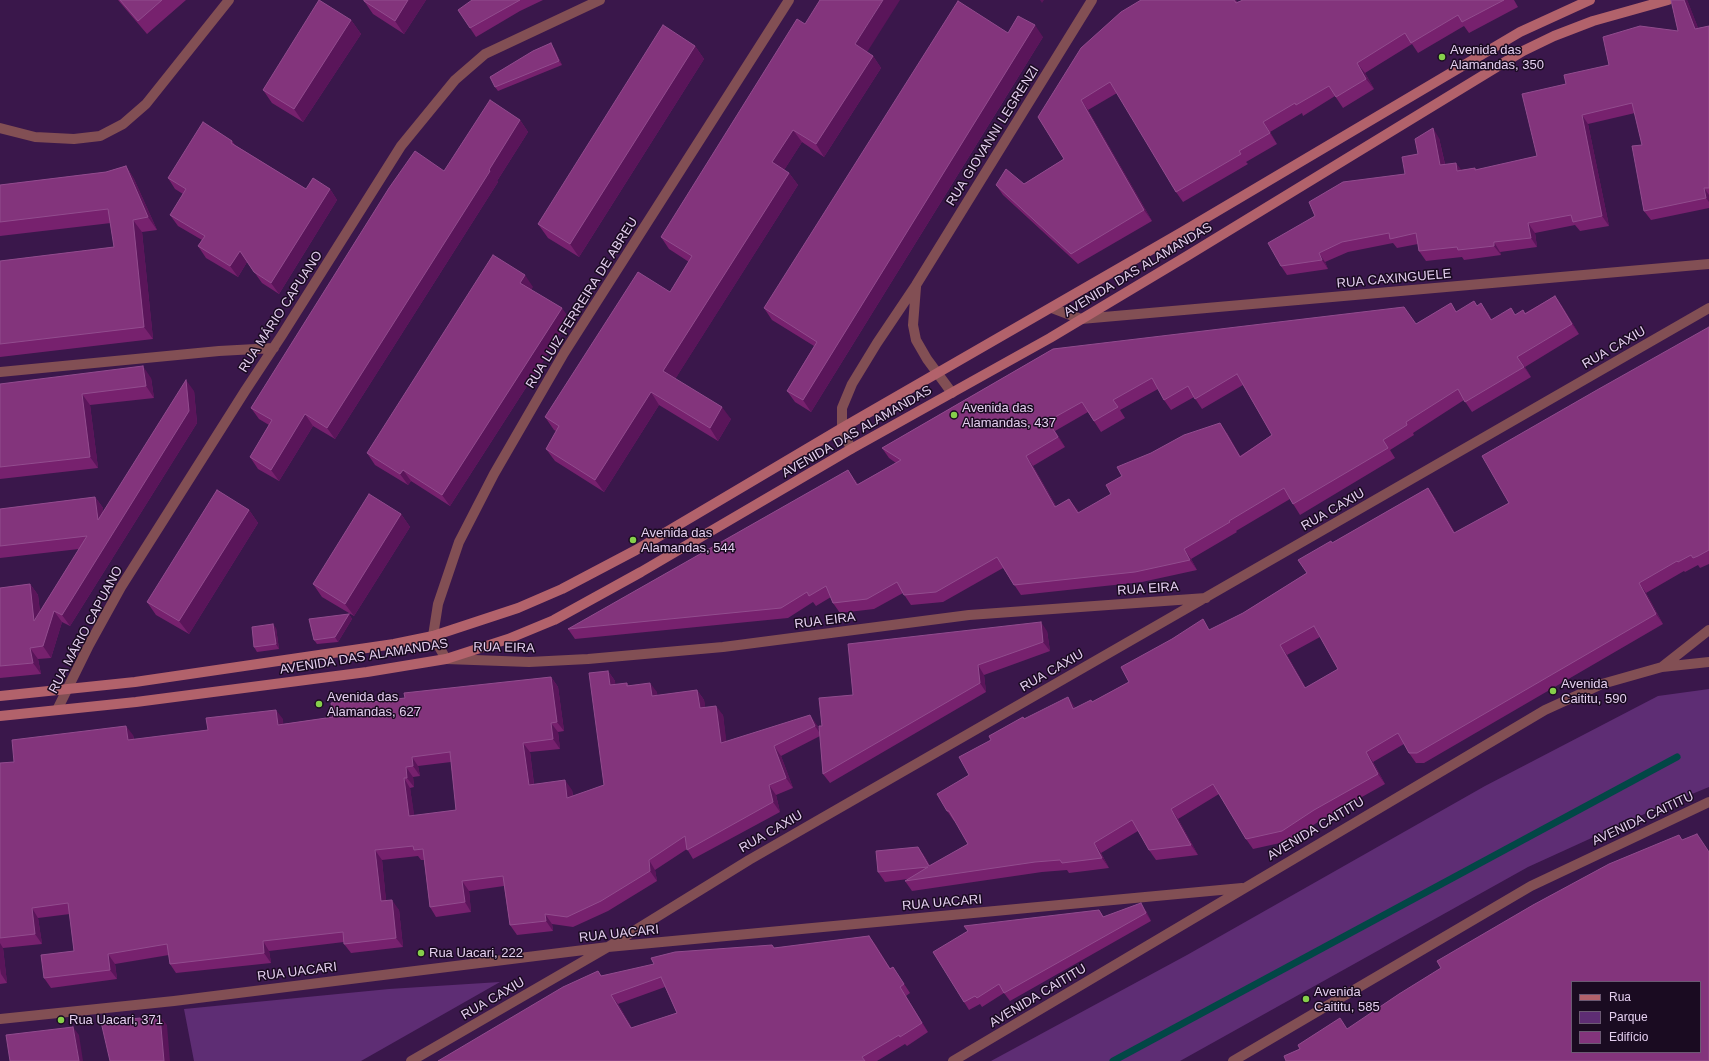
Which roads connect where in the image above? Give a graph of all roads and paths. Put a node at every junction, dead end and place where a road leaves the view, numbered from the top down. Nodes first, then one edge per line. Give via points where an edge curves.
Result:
1 (229, 0) edge
2 (600, 0) edge
3 (789, 0) edge
4 (1092, 0) edge
5 (1590, 0) edge
6 (1668, 0) edge
7 (0, 128) edge
8 (1709, 264) edge
9 (916, 285) junction
10 (1052, 308) junction
11 (1709, 308) edge
12 (1081, 319) junction
13 (274, 348) junction
14 (0, 372) edge
15 (938, 372) junction
16 (952, 393) junction
17 (842, 428) junction
18 (851, 449) junction
19 (1206, 598) junction
20 (1709, 630) edge
21 (433, 636) junction
22 (446, 659) junction
23 (1709, 662) edge
24 (1662, 667) junction
25 (68, 689) junction
26 (0, 696) edge
27 (58, 710) junction
28 (0, 716) edge
29 (1709, 802) edge
30 (1242, 888) junction
31 (608, 947) junction
32 (0, 1019) edge
33 (1248, 1057) edge
34 (411, 1061) edge
35 (953, 1061) edge
36 (1233, 1061) edge

1 - 7 street via 146,104 123,124 100,136 74,139 35,137
2 - 13 street, RUA MÁRIO CAPUANO via 485,54 455,80 401,146
3 - 21 street, RUA LUIZ FERREIRA DE ABREU via 564,353 494,474 459,542 438,604
4 - 9 street, RUA GIOVANNI LEGRENZI
5 - 10 street, AVENIDA DAS ALAMANDAS via 1520,32
6 - 12 street, AVENIDA DAS ALAMANDAS via 1593,21 1554,36 1524,52
8 - 12 street, RUA CAXINGUELE
9 - 15 street, RUA GIOVANNI LEGRENZI via 913,325 916,340
9 - 17 street, RUA GIOVANNI LEGRENZI via 852,384 842,408
10 - 12 street
10 - 15 street, AVENIDA DAS ALAMANDAS
11 - 19 street, RUA CAXIU
12 - 16 street, AVENIDA DAS ALAMANDAS
13 - 14 street via 211,351
13 - 25 street, RUA MÁRIO CAPUANO via 121,587
15 - 16 street, RUA GIOVANNI LEGRENZI
15 - 17 street, AVENIDA DAS ALAMANDAS
16 - 18 street, AVENIDA DAS ALAMANDAS
17 - 18 street, RUA GIOVANNI LEGRENZI
17 - 21 street, AVENIDA DAS ALAMANDAS via 636,550 562,588 518,608
18 - 22 street, AVENIDA DAS ALAMANDAS via 554,620 508,639
19 - 22 street, RUA EIRA via 969,615 723,647 588,659 530,662
19 - 31 street, RUA CAXIU via 749,860
20 - 24 street
21 - 22 street
21 - 25 street, AVENIDA DAS ALAMANDAS via 135,682
22 - 27 street, AVENIDA DAS ALAMANDAS via 367,672
23 - 24 street, AVENIDA CAITITU
24 - 30 street, AVENIDA CAITITU via 1602,684 1545,710
25 - 26 street, AVENIDA DAS ALAMANDAS
25 - 27 street, RUA MÁRIO CAPUANO
27 - 28 street, AVENIDA DAS ALAMANDAS
29 - 33 street, AVENIDA CAITITU via 1531,886
30 - 31 street, RUA UACARI
30 - 35 street, AVENIDA CAITITU
31 - 32 street, RUA UACARI via 182,1000
31 - 34 street, RUA CAXIU
33 - 36 street, AVENIDA CAITITU

